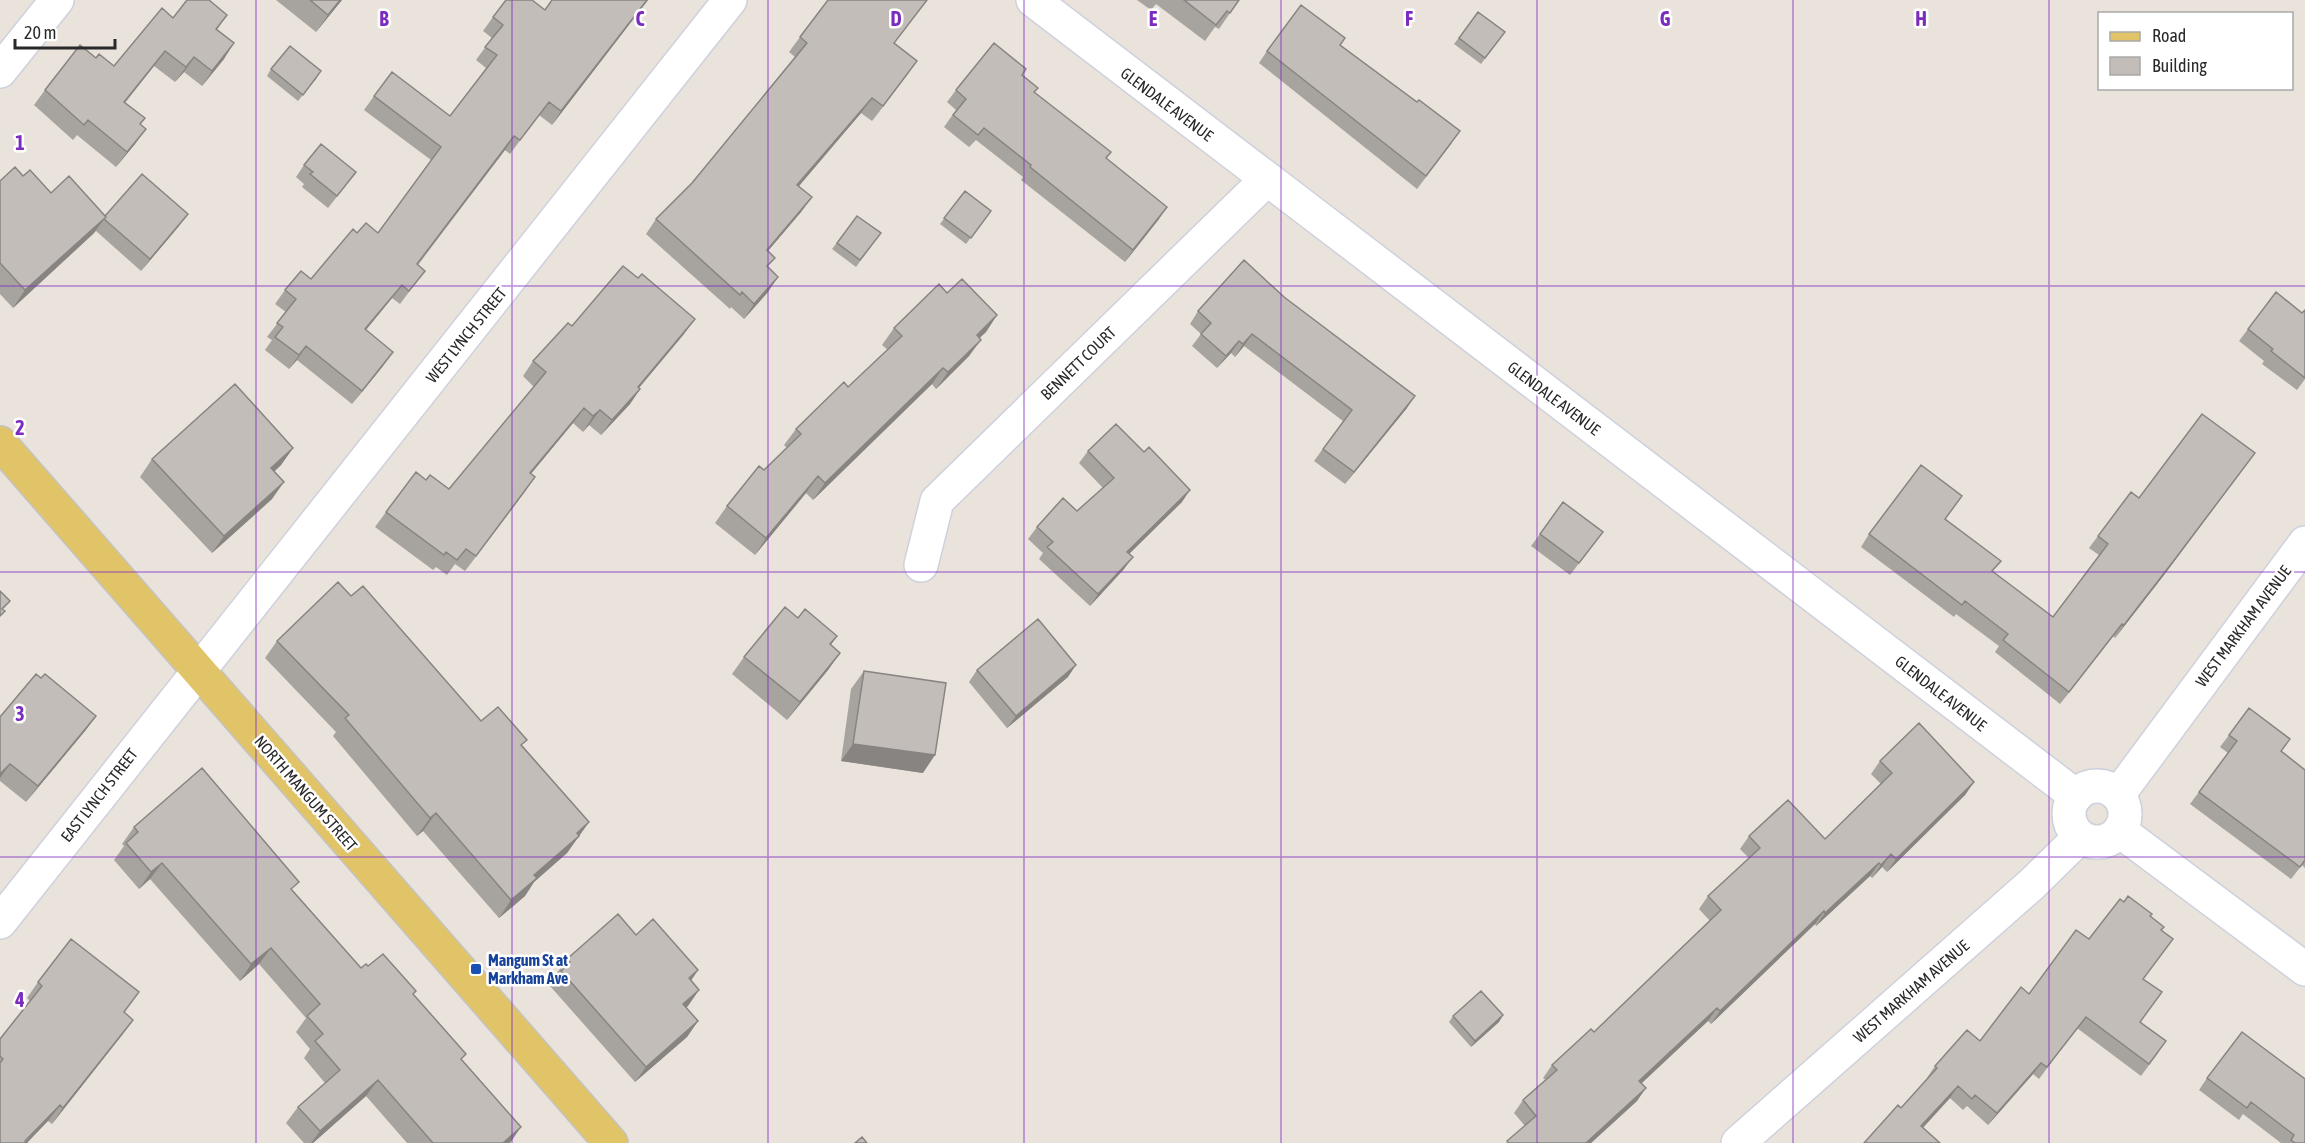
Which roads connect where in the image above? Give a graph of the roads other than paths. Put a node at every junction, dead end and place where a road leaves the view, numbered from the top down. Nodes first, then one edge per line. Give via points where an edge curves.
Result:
1 (57, 0) edge
2 (730, 0) edge
3 (1033, 0) edge
4 (0, 71) edge
5 (1267, 179) junction
6 (0, 443) edge
7 (2305, 543) edge
8 (921, 565) dead end
9 (199, 668) junction
10 (2118, 795) junction
11 (2076, 796) junction
12 (2120, 831) junction
13 (2080, 837) junction
14 (0, 922) edge
15 (2305, 969) edge
16 (611, 1143) edge
17 (1738, 1143) edge

1 - 4 street
2 - 9 street, WEST LYNCH STREET
3 - 5 street, GLENDALE AVENUE
5 - 8 street, BENNETT COURT via 936,501
5 - 11 street, GLENDALE AVENUE
6 - 9 main road, NORTH MANGUM STREET
7 - 10 street, WEST MARKHAM AVENUE
9 - 14 street, EAST LYNCH STREET
9 - 16 main road, NORTH MANGUM STREET
10 - 11 street via 2101,786
10 - 12 street via 2125,813
11 - 13 street via 2069,813
12 - 13 street via 2097,843
12 - 15 street
13 - 17 street, WEST MARKHAM AVENUE via 2031,885

